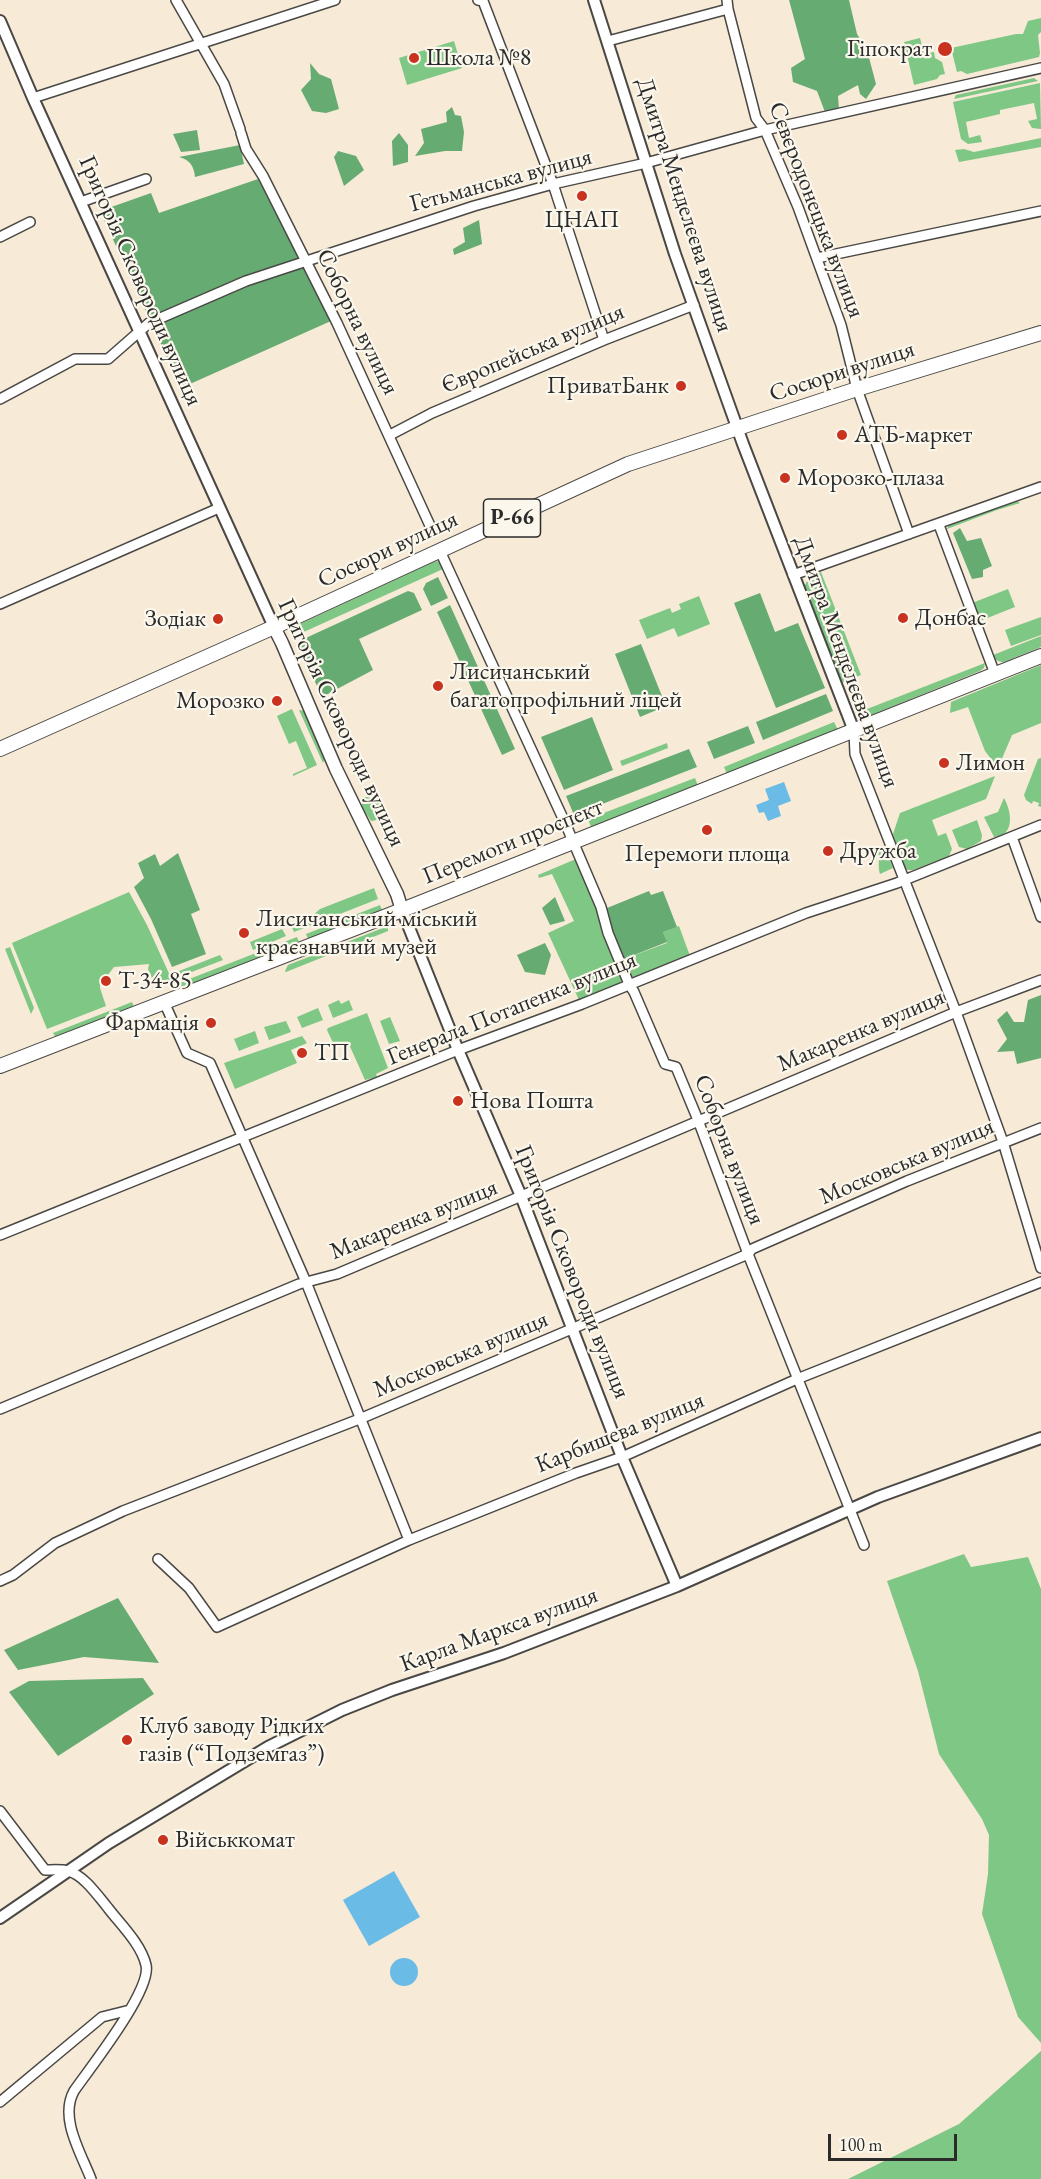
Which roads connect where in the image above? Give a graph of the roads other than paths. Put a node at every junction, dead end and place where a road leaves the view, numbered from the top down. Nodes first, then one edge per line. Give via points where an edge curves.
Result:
1 (176, 0) edge
2 (335, 0) edge
3 (478, 0) edge
4 (594, 0) edge
5 (728, 5) edge
6 (0, 21) edge
7 (608, 41) junction
8 (202, 42) junction
9 (1041, 68) edge
10 (33, 98) junction
11 (765, 130) junction
12 (646, 164) junction
13 (146, 179) dead end
14 (553, 184) junction
15 (81, 202) junction
16 (1041, 211) edge
17 (30, 222) dead end
18 (0, 237) edge
19 (817, 258) junction
20 (306, 260) junction
21 (694, 305) junction
22 (139, 330) junction
23 (1041, 333) edge
24 (604, 340) junction
25 (857, 389) junction
26 (0, 399) edge
27 (737, 428) junction
28 (390, 435) junction
29 (1041, 487) edge
30 (219, 508) junction
31 (939, 525) junction
32 (432, 530) dead end
33 (909, 534) junction
34 (440, 551) junction
35 (793, 575) junction
36 (0, 604) edge
37 (274, 627) junction
38 (1041, 656) edge
39 (995, 674) junction
40 (854, 731) junction
41 (0, 749) edge
42 (1041, 825) edge
43 (1012, 837) junction
44 (573, 842) junction
45 (903, 881) junction
46 (402, 910) junction
47 (1041, 917) edge
48 (1041, 980) edge
49 (629, 984) junction
50 (164, 1002) junction
51 (956, 1012) junction
52 (458, 1050) junction
53 (0, 1066) edge
54 (698, 1120) junction
55 (1041, 1128) edge
56 (243, 1138) junction
57 (1003, 1142) junction
58 (521, 1196) junction
59 (0, 1234) edge
60 (748, 1254) junction
61 (1041, 1268) edge
62 (306, 1282) junction
63 (1041, 1282) edge
64 (573, 1328) junction
65 (797, 1379) junction
66 (0, 1409) edge
67 (362, 1418) junction
68 (1041, 1438) edge
69 (622, 1457) junction
70 (850, 1508) junction
71 (409, 1540) junction
72 (864, 1545) dead end
73 (158, 1559) dead end
74 (0, 1581) edge
75 (677, 1586) junction
76 (0, 1811) edge
77 (69, 1871) junction
78 (0, 1918) edge
79 (130, 2010) junction
80 (0, 2102) edge
81 (91, 2179) edge

1 - 8 street, Соборна вулиця
2 - 8 street
3 - 14 street via 483,2
4 - 7 street, Дмитра Менделєєва вулиця
5 - 7 street
5 - 11 street, Сєвєродонецька вулиця via 756,118
6 - 10 street, Григорія Сковороди вулиця
7 - 12 street, Дмитра Менделєєва вулиця
8 - 10 street
8 - 20 street, Соборна вулиця via 224,84 246,149
9 - 11 street, Гетьманська вулиця
10 - 15 street, Григорія Сковороди вулиця
11 - 12 street, Гетьманська вулиця
11 - 19 street, Сєвєродонецька вулиця
12 - 14 street, Гетьманська вулиця
12 - 21 street, Дмитра Менделєєва вулиця
13 - 15 street
14 - 20 street, Гетьманська вулиця
14 - 24 street
15 - 22 street, Григорія Сковороди вулиця
16 - 19 street
17 - 18 street
19 - 25 street, Сєвєродонецька вулиця via 841,325
20 - 22 street, Гетьманська вулиця via 246,281
20 - 28 street, Соборна вулиця
21 - 24 street, Європейська вулиця
21 - 27 street, Дмитра Менделєєва вулиця
22 - 26 street, Гетьманська вулиця via 108,359 75,359
22 - 30 street, Григорія Сковороди вулиця
23 - 25 main road, Сосюри вулиця / Р-66
24 - 28 street, Європейська вулиця via 432,413
25 - 27 main road, Сосюри вулиця / Р-66
25 - 33 street, Сєвєродонецька вулиця
27 - 34 main road, Сосюри вулиця / Р-66 via 628,464
27 - 35 street, Дмитра Менделєєва вулиця
28 - 32 street, Соборна вулиця
29 - 31 street
30 - 36 street
30 - 37 street, Григорія Сковороди вулиця
31 - 33 street
31 - 39 street
33 - 35 street
34 - 37 main road, Сосюри вулиця / Р-66
34 - 44 street, Соборна вулиця
35 - 40 street, Дмитра Менделєєва вулиця
37 - 41 main road, Сосюри вулиця / Р-66
37 - 46 main road, Григорія Сковороди вулиця
38 - 39 main road, Перемоги проспект
39 - 40 main road, Перемоги проспект
40 - 44 main road, Перемоги проспект
40 - 45 street, Дмитра Менделєєва вулиця via 855,754
42 - 43 street, Генерала Потапенка вулиця
43 - 45 street, Генерала Потапенка вулиця
43 - 47 street
44 - 46 main road, Перемоги проспект
44 - 49 street, Соборна вулиця
45 - 49 street, Генерала Потапенка вулиця via 806,913
45 - 51 street, Дмитра Менделєєва вулиця
46 - 50 main road, Перемоги проспект
46 - 52 street, Григорія Сковороди вулиця
48 - 51 street, Макаренка вулиця
49 - 52 street, Генерала Потапенка вулиця
49 - 54 street, Соборна вулиця via 665,1064 676,1067
50 - 53 main road, Перемоги проспект
50 - 56 street via 187,1053 210,1063
51 - 54 street, Макаренка вулиця
51 - 57 street, Дмитра Менделєєва вулиця
52 - 56 street, Генерала Потапенка вулиця
52 - 58 street, Григорія Сковороди вулиця
54 - 58 street, Макаренка вулиця
54 - 60 street, Соборна вулиця
55 - 57 street, Московська вулиця
56 - 59 street, Генерала Потапенка вулиця
56 - 62 street
57 - 60 street, Московська вулиця via 886,1190
57 - 61 street, Дмитра Менделєєва вулиця
58 - 62 street, Макаренка вулиця via 337,1274
58 - 64 street, Григорія Сковороди вулиця
60 - 64 street, Московська вулиця
60 - 65 street, Соборна вулиця
62 - 66 street, Макаренка вулиця
62 - 67 street
63 - 65 street, Карбишева вулиця
64 - 67 street, Московська вулиця
64 - 69 street, Григорія Сковороди вулиця
65 - 69 street, Карбишева вулиця
65 - 70 street, Соборна вулиця
67 - 71 street
67 - 74 street, Московська вулиця via 123,1511 55,1543
68 - 70 street, Карла Маркса вулиця
69 - 71 street, Карбишева вулиця
69 - 75 street, Григорія Сковороди вулиця
70 - 72 street, Соборна вулиця
70 - 75 street, Карла Маркса вулиця
71 - 73 street, Карбишева вулиця via 217,1627 189,1588
75 - 77 street, Карла Маркса вулиця via 504,1653 345,1708 268,1747
76 - 77 street via 45,1870
77 - 78 street, Карла Маркса вулиця
77 - 79 street via 89,1885 138,1947 146,1964 143,1988
79 - 80 street via 102,2017
79 - 81 street via 74,2091 68,2106

